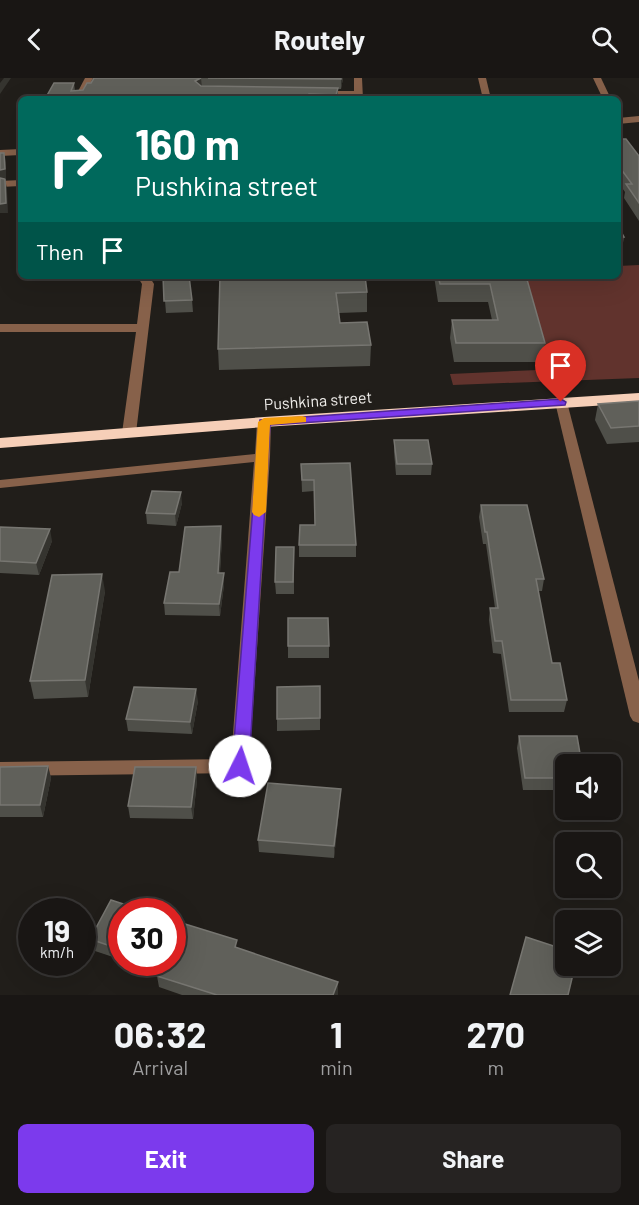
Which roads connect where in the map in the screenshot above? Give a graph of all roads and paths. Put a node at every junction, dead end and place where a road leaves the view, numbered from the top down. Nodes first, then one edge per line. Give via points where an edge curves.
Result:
1 (89, 78) edge
2 (358, 78) edge
3 (482, 78) edge
4 (597, 78) edge
5 (314, 93) edge
6 (80, 96) edge
7 (348, 96) edge
8 (359, 96) edge
9 (487, 96) edge
10 (606, 96) edge
11 (639, 119) edge
12 (621, 120) edge
13 (18, 152) edge
14 (0, 153) edge
15 (18, 183) edge
16 (0, 184) edge
17 (145, 279) edge
18 (0, 328) edge
19 (142, 328) junction
20 (639, 398) edge
21 (561, 402) junction
22 (264, 422) junction
23 (129, 433) junction
24 (0, 443) edge
25 (263, 457) junction
26 (0, 484) edge
27 (639, 716) edge
28 (0, 769) edge

1 - 6 street
2 - 8 street
3 - 9 street
4 - 10 street
5 - 7 street
11 - 12 street
13 - 14 street
15 - 16 street
17 - 19 street via 148,284
18 - 19 street
19 - 23 street
20 - 21 highway, Pushkina street
21 - 22 highway, Pushkina street
21 - 27 street
22 - 23 highway, Pushkina street
22 - 25 street
23 - 24 highway, Pushkina street
25 - 26 street
25 - 28 street via 240,766

